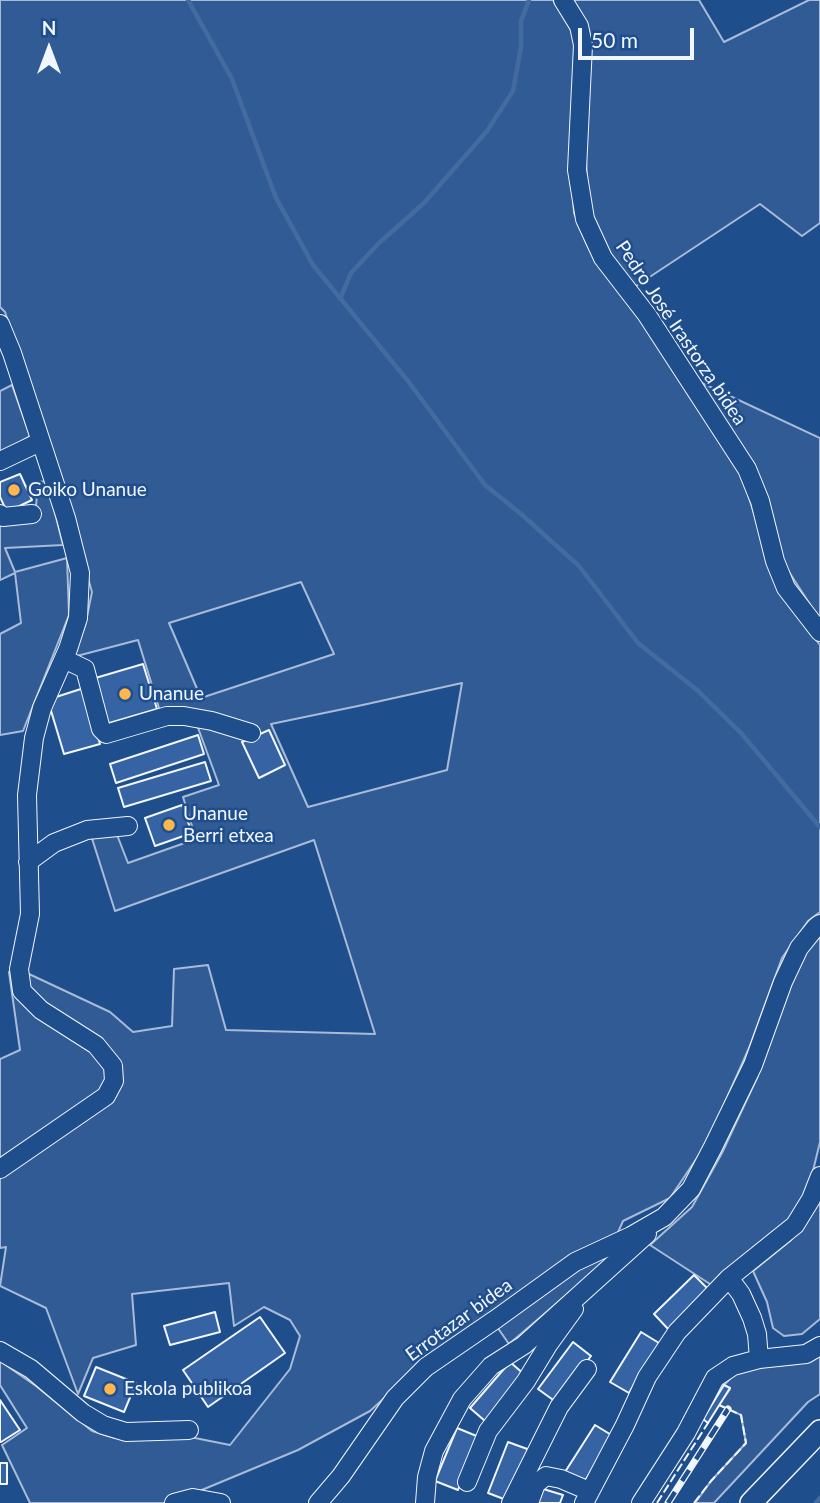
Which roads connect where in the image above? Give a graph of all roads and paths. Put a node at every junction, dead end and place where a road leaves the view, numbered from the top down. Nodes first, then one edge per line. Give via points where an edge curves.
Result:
1 (563, 0) edge
2 (0, 324) edge
3 (40, 442) junction
4 (0, 461) edge
5 (0, 514) edge
6 (32, 514) dead end
7 (795, 599) junction
8 (820, 612) edge
9 (820, 632) edge
10 (64, 660) junction
11 (251, 733) dead end
12 (128, 825) dead end
13 (28, 862) junction
14 (820, 924) edge
15 (0, 1169) edge
16 (820, 1176) edge
17 (664, 1217) junction
18 (729, 1278) junction
19 (597, 1279) junction
20 (820, 1346) edge
21 (0, 1351) edge
22 (759, 1359) junction
23 (587, 1369) dead end
24 (189, 1430) dead end
25 (820, 1431) edge
26 (820, 1450) edge
27 (467, 1482) dead end
28 (587, 1497) edge
29 (174, 1503) edge
30 (221, 1503) edge
31 (318, 1503) edge
32 (425, 1503) edge
33 (511, 1503) edge
34 (528, 1503) edge
35 (641, 1503) edge
36 (751, 1503) edge
37 (770, 1503) edge

1 - 7 street, Pedro José Irastorza bidea via 579,26 583,45 577,170 585,219 603,258 647,315 747,469 775,561
2 - 3 street
3 - 4 street
3 - 10 street via 80,573 78,618
5 - 6 street
7 - 8 street
7 - 9 street, Pedro José Irastorza bidea
10 - 11 street via 85,669 106,734 167,716 212,721
10 - 13 street via 34,738 27,795
12 - 13 street via 87,830 54,843
13 - 15 street via 30,914 19,969 22,991 41,1010 96,1045 113,1066 114,1081 106,1096
14 - 17 street, Errotazar bidea via 799,948 753,1065 691,1189
16 - 18 street via 794,1225
17 - 19 street, Errotazar bidea
17 - 31 street, Errotazar bidea via 575,1262 426,1367 395,1398
18 - 22 street via 752,1318
18 - 28 street via 677,1332 647,1377
19 - 27 street, Errotazar bidea via 488,1431
19 - 32 street, Errotazar bidea via 524,1345 491,1366 462,1399 434,1451
20 - 22 street via 806,1354
21 - 24 street via 103,1425 126,1432
22 - 35 street via 733,1366 715,1378
23 - 33 street via 559,1407
25 - 36 main road
26 - 37 main road
28 - 34 street via 561,1479 546,1476 536,1484
29 - 30 street via 193,1498

